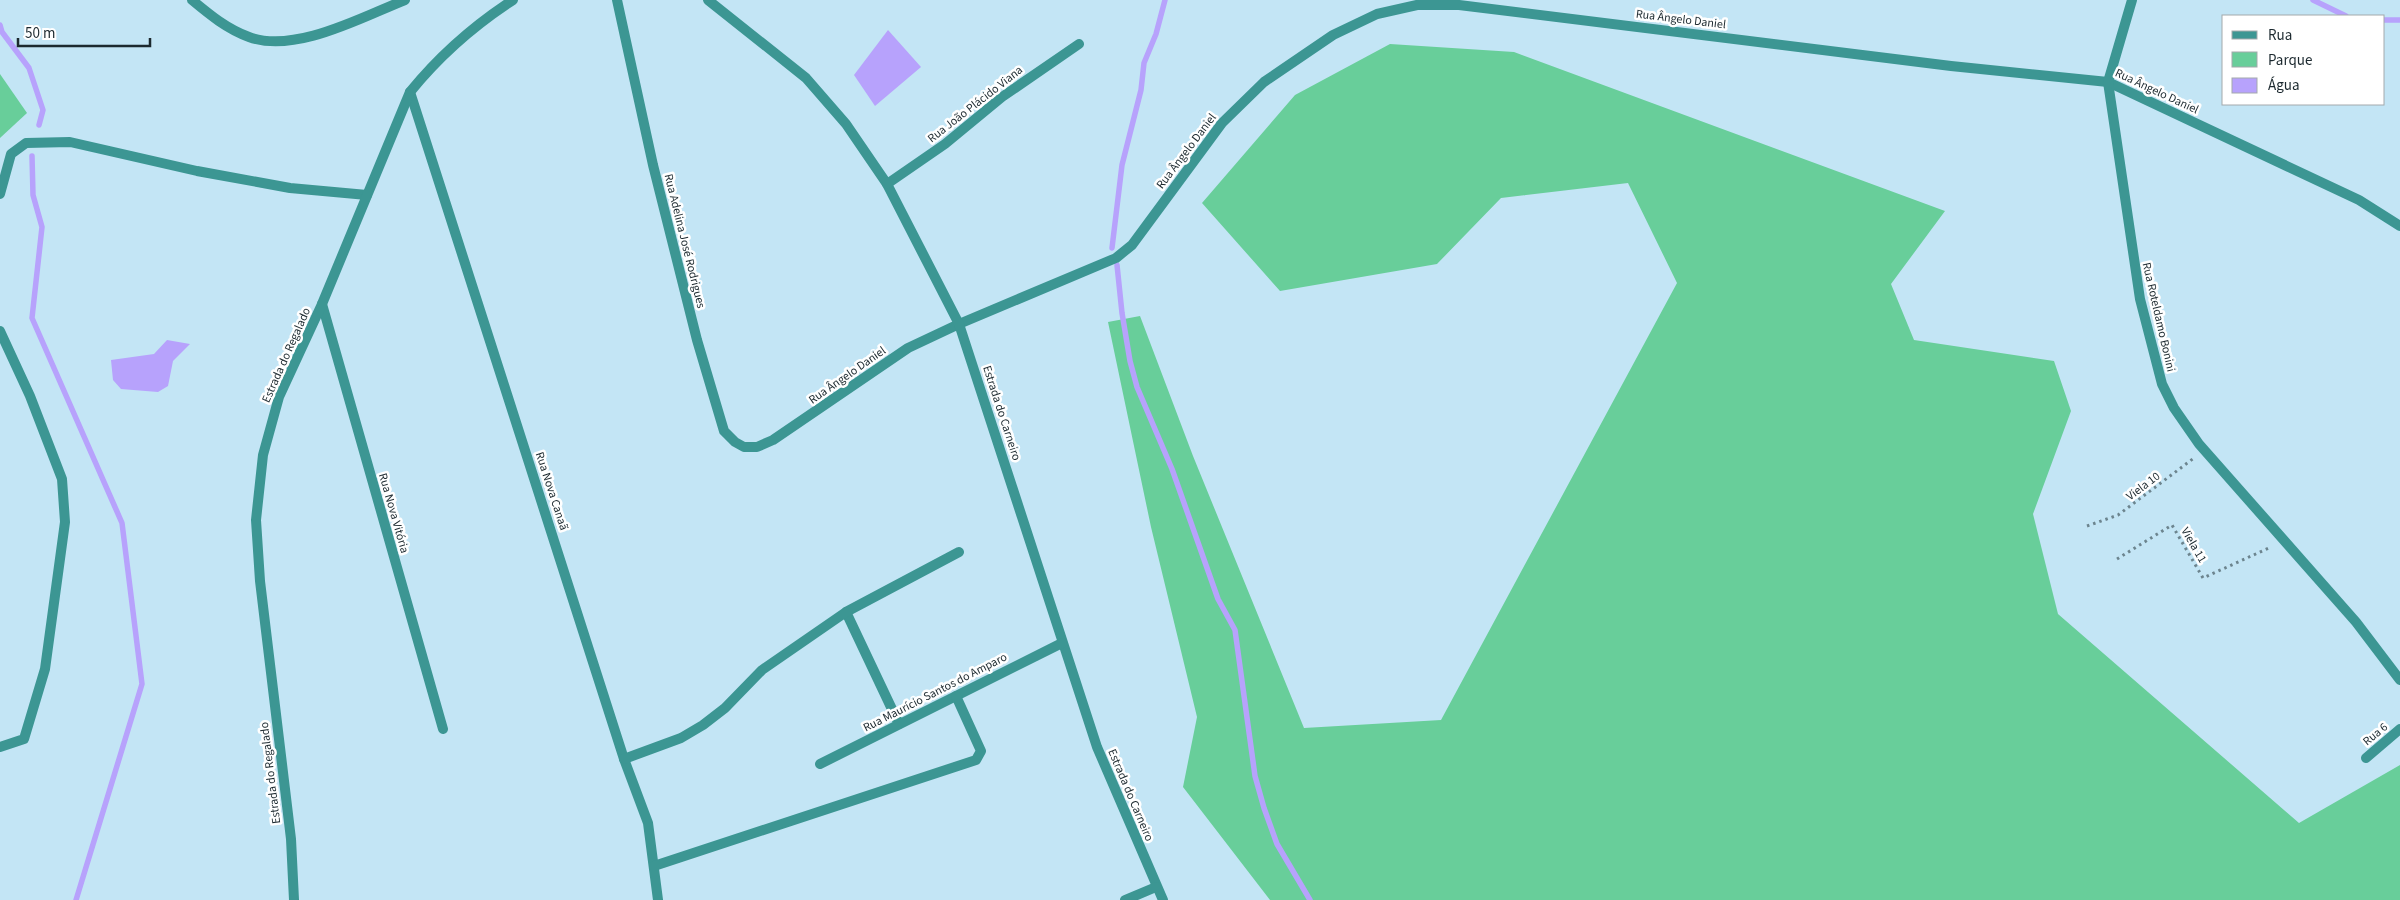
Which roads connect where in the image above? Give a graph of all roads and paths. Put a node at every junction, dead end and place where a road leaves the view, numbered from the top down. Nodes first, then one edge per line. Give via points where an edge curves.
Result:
1 (192, 0) edge
2 (405, 0) edge
3 (513, 0) edge
4 (617, 0) edge
5 (708, 0) edge
6 (2132, 0) edge
7 (1079, 44) dead end
8 (2108, 82) junction
9 (410, 92) junction
10 (887, 184) junction
11 (0, 194) edge
12 (367, 195) junction
13 (2400, 226) edge
14 (322, 304) junction
15 (959, 324) junction
16 (0, 331) edge
17 (773, 440) joint
18 (2204, 450) junction
19 (2087, 526) dead end
20 (2283, 541) junction
21 (959, 552) dead end
22 (2117, 559) dead end
23 (846, 612) junction
24 (1062, 642) junction
25 (2400, 680) edge
26 (956, 696) junction
27 (898, 724) junction
28 (443, 729) dead end
29 (2400, 730) edge
30 (0, 747) edge
31 (2366, 758) dead end
32 (624, 759) junction
33 (820, 764) dead end
34 (654, 866) junction
35 (1156, 887) junction
36 (294, 900) edge
37 (658, 900) edge
38 (1125, 900) edge
39 (1163, 900) edge

1 - 2 street via 221,23 250,38 294,42
3 - 9 street, Estrada do Regalado via 463,35
4 - 17 street, Rua Adelina José Rodrigues via 653,165 724,431 744,447 757,447
5 - 10 street, Estrada do Carneiro via 806,78 846,124
6 - 8 street, Rua Roteldamo Bonini
7 - 10 street, Rua João Plácido Viana via 1002,97 945,144
8 - 13 street, Rua Ângelo Daniel via 2359,200
8 - 15 street, Rua Ângelo Daniel via 1951,66 1460,5 1417,5 1377,14 1332,35 1264,82 1222,123 1132,245 1116,258
8 - 18 street, Rua Roteldamo Bonini via 2138,289 2156,362 2174,408
9 - 12 street, Estrada do Regalado
9 - 32 street, Rua Nova Canaã
10 - 15 street, Estrada do Carneiro
11 - 12 street via 10,154 26,143 70,142 197,172 290,188
12 - 14 street, Estrada do Regalado
14 - 28 street, Rua Nova Vitória
14 - 36 street, Estrada do Regalado via 279,397 263,455 256,520 260,581 291,839
15 - 17 street, Rua Ângelo Daniel via 908,348
15 - 24 street, Estrada do Carneiro
16 - 30 street via 30,396 62,479 65,522 42,677 24,739
18 - 19 path, Viela 10 via 2150,494 2118,515
18 - 20 street, Rua Roteldamo Bonini
20 - 22 path, Viela 11 via 2203,578 2172,525
20 - 25 street, Rua Roteldamo Bonini via 2356,622
21 - 23 street
23 - 27 street
23 - 32 street via 762,670 703,726 681,738
24 - 26 street, Rua Maurício Santos do Amparo
24 - 35 street, Estrada do Carneiro via 1097,747
26 - 27 street, Rua Maurício Santos do Amparo
26 - 34 street via 982,752 976,760
27 - 33 street, Rua Maurício Santos do Amparo
29 - 31 street, Rua 6
32 - 34 street, Rua Nova Canaã via 643,805
34 - 37 street, Rua Nova Canaã
35 - 38 street
35 - 39 street, Estrada do Carneiro

